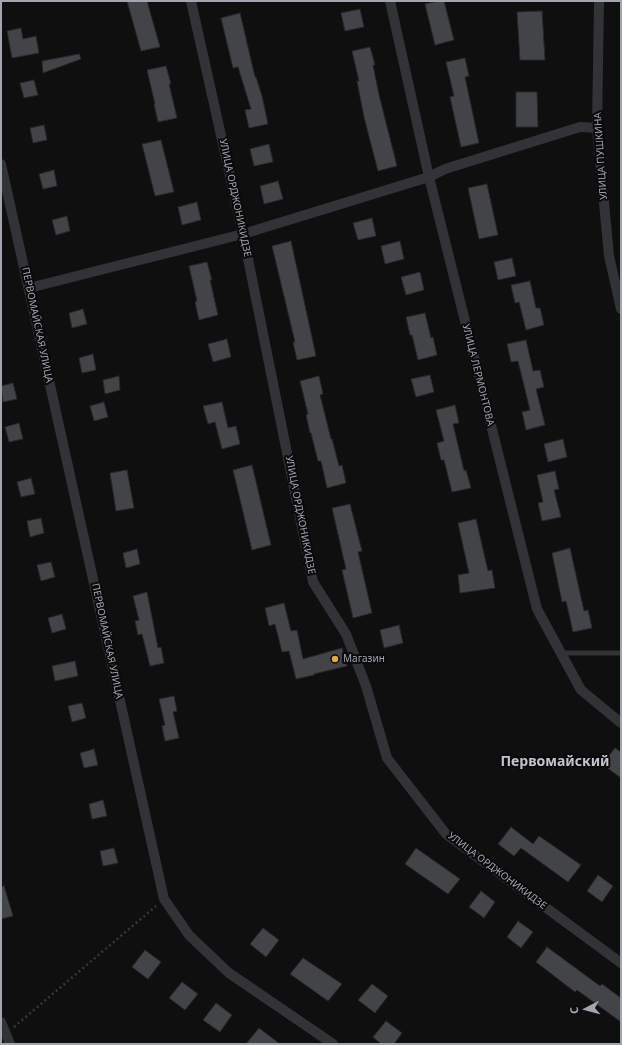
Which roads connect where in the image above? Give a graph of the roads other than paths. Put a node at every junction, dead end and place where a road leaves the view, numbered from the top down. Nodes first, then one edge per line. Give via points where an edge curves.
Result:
1 (191, 1) edge
2 (390, 1) edge
3 (599, 1) edge
4 (597, 128) junction
5 (1, 164) edge
6 (429, 177) junction
7 (243, 234) junction
8 (29, 288) junction
9 (621, 309) edge
10 (621, 653) edge
11 (561, 654) junction
12 (621, 722) edge
13 (621, 963) edge
14 (1, 1022) edge
15 (10, 1044) edge
16 (333, 1044) edge

1 - 7 street, УЛИЦА ОРДЖОНИКИДЗЕ
2 - 6 street, УЛИЦА ЛЕРМОНТОВА
3 - 4 street, УЛИЦА ПУШКИНА
4 - 6 street via 580,127
4 - 9 street, УЛИЦА ПУШКИНА via 609,256
5 - 8 street, ПЕРВОМАЙСКАЯ УЛИЦА
6 - 7 street
6 - 11 street, УЛИЦА ЛЕРМОНТОВА via 537,609
7 - 8 street
7 - 13 street, УЛИЦА ОРДЖОНИКИДЗЕ via 314,582 346,634 366,686 387,758 446,834
8 - 16 street, ПЕРВОМАЙСКАЯ УЛИЦА via 164,899 189,935 229,973
10 - 11 lane
11 - 12 street, УЛИЦА ЛЕРМОНТОВА via 581,690
14 - 15 street

